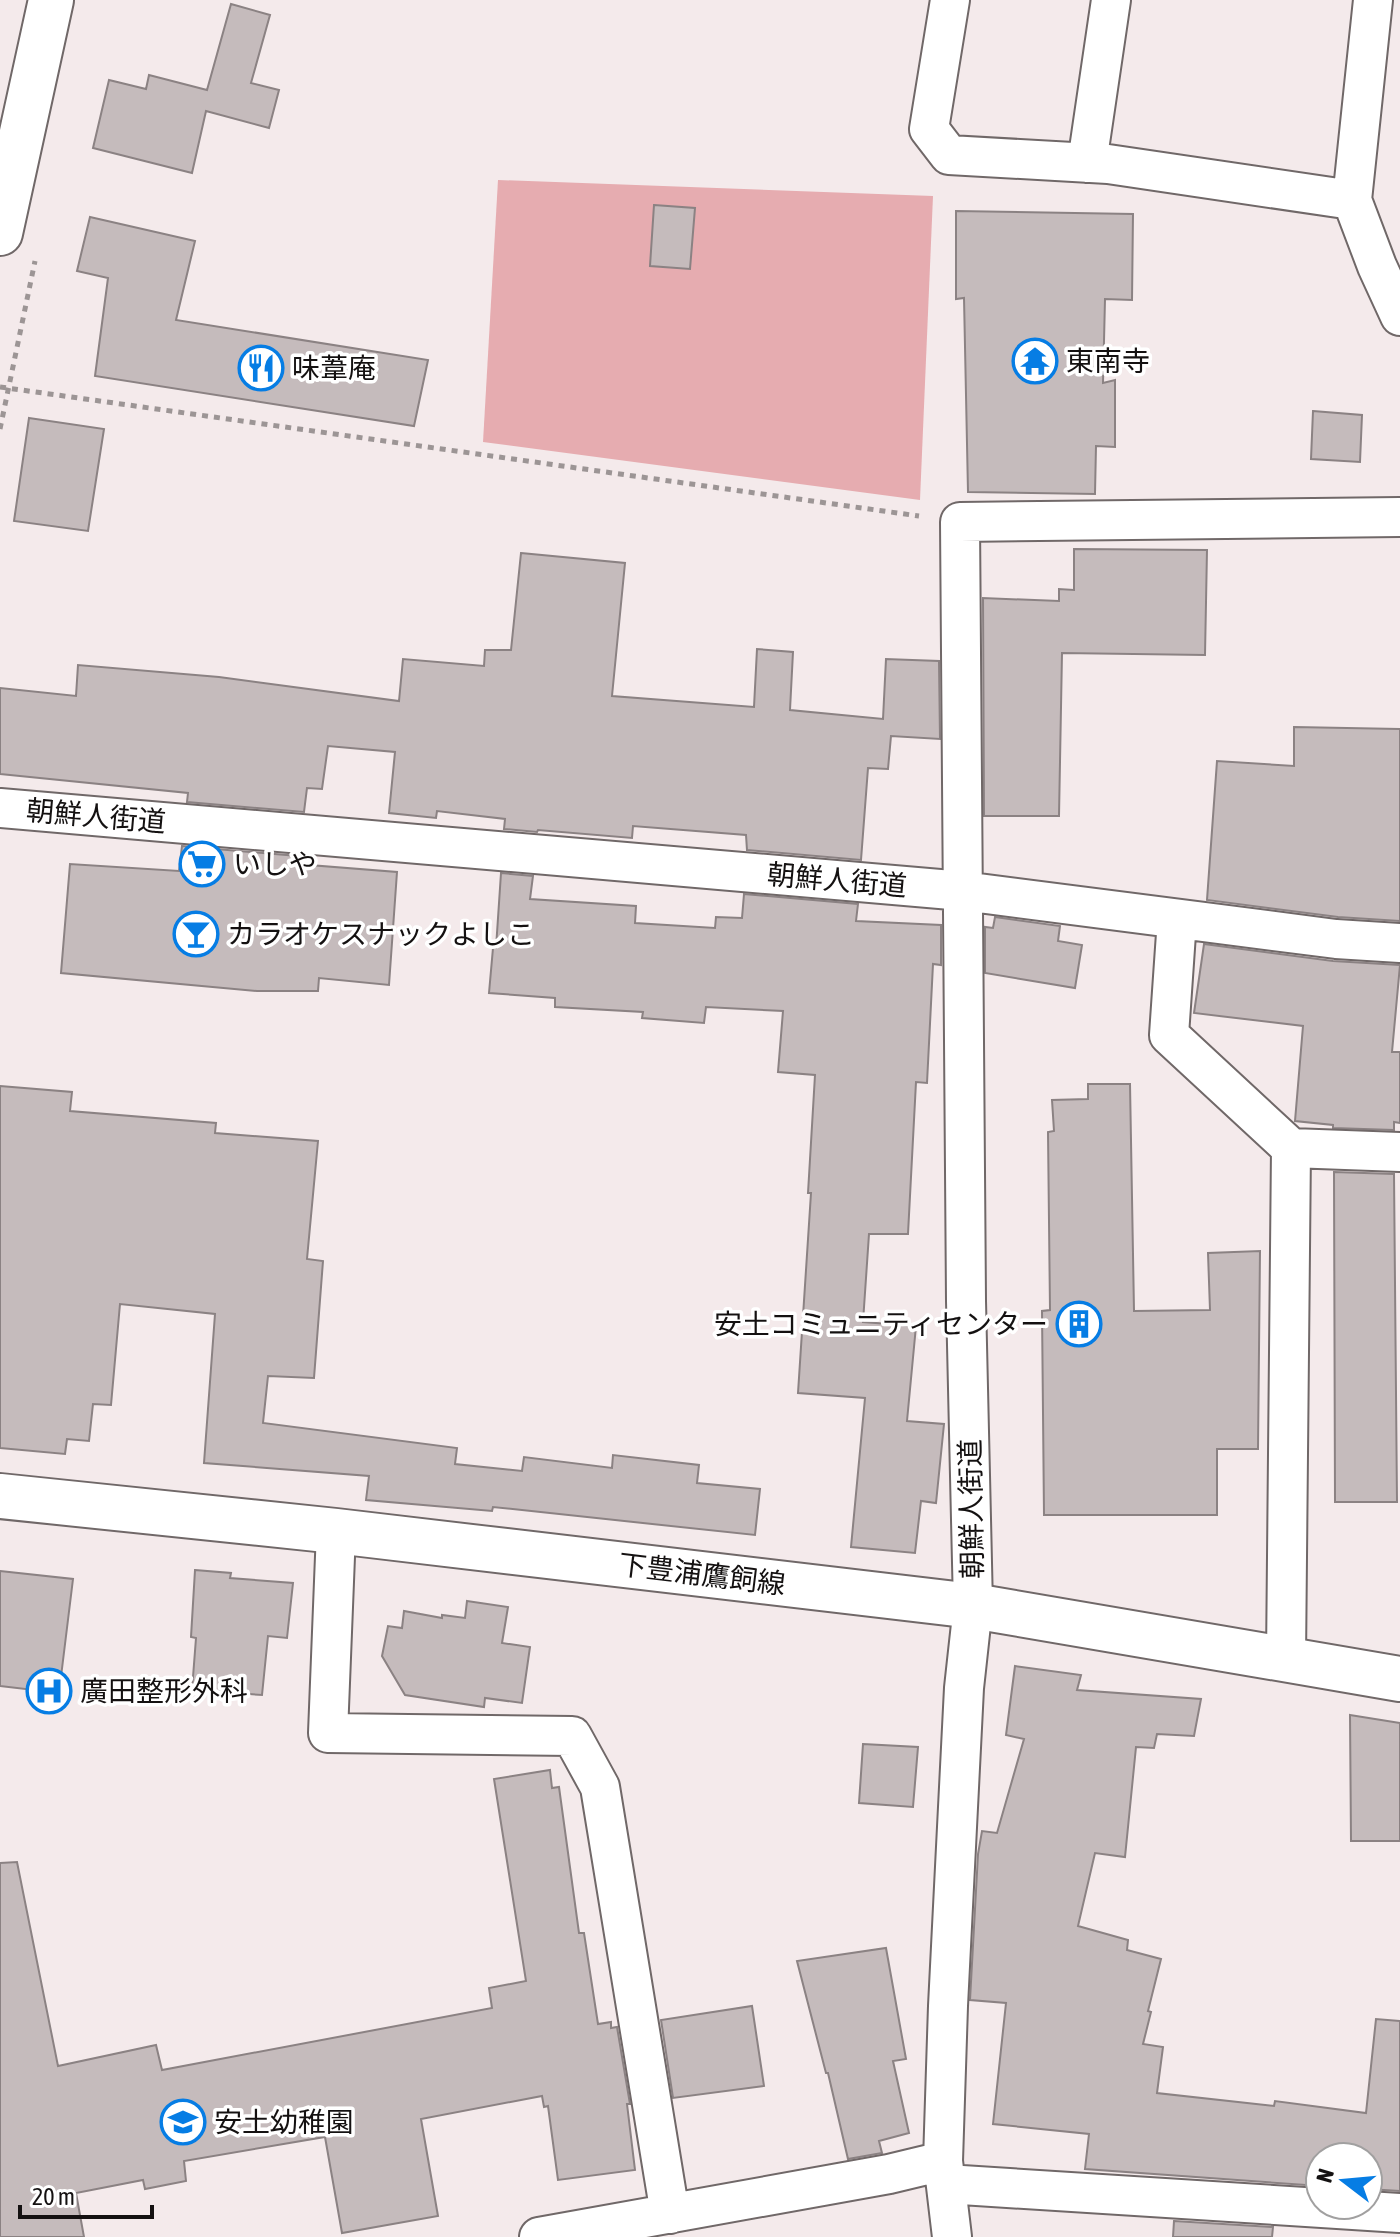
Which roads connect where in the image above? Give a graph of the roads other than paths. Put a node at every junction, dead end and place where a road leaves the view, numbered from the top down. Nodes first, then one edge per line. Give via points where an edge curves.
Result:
1 (51, 0) edge
2 (950, 0) edge
3 (1111, 0) edge
4 (1373, 0) edge
5 (1087, 163) junction
6 (1352, 200) junction
7 (0, 233) edge
8 (1388, 267) edge
9 (1400, 316) edge
10 (1400, 517) edge
11 (0, 808) edge
12 (963, 891) junction
13 (1177, 919) junction
14 (1400, 943) edge
15 (1291, 1148) junction
16 (1400, 1152) edge
17 (0, 1496) edge
18 (336, 1531) junction
19 (973, 1606) junction
20 (1286, 1659) junction
21 (1400, 1679) edge
22 (944, 2173) junction
23 (1400, 2213) edge
24 (670, 2214) junction
25 (539, 2237) edge
26 (952, 2237) edge

1 - 7 main road
2 - 5 street via 929,129 949,155
3 - 5 street
4 - 6 street
5 - 6 street
6 - 8 street
8 - 9 street
10 - 12 street via 960,522
11 - 12 street, 朝鮮人街道
12 - 13 street
12 - 19 street, 朝鮮人街道
13 - 14 street
13 - 15 street via 1169,1035
15 - 16 street
15 - 20 street
17 - 18 main road, 下豊浦鷹飼線
18 - 19 main road, 下豊浦鷹飼線
18 - 24 street via 328,1733 572,1736 600,1787
19 - 20 main road, 下豊浦鷹飼線
19 - 22 street, 朝鮮人街道 via 964,1688
20 - 21 main road, 下豊浦鷹飼線
22 - 23 street
22 - 24 street via 889,2174
22 - 26 street, 朝鮮人街道
24 - 25 street

